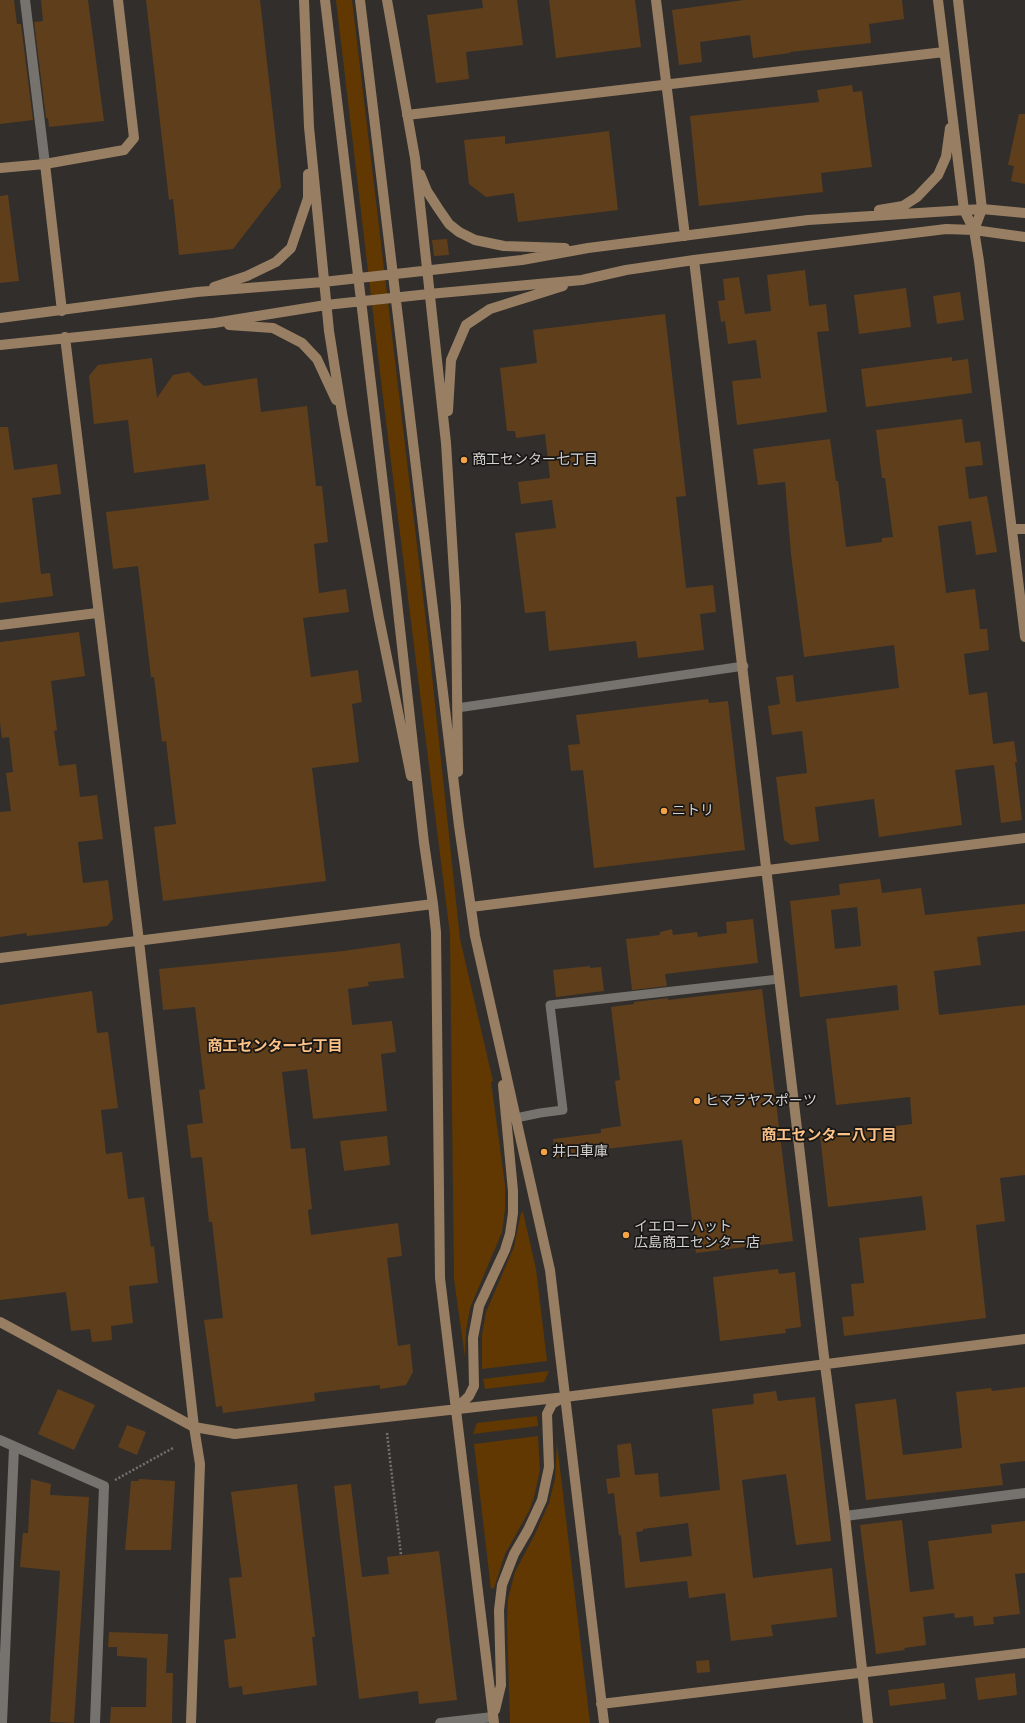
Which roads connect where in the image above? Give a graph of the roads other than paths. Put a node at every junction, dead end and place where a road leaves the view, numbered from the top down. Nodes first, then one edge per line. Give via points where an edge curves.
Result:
1 (25, 0) edge
2 (118, 0) edge
3 (304, 0) edge
4 (325, 0) edge
5 (360, 0) edge
6 (387, 0) edge
7 (656, 0) edge
8 (938, 0) edge
9 (958, 0) edge
10 (944, 52) junction
11 (666, 84) junction
12 (948, 92) junction
13 (408, 115) junction
14 (309, 127) junction
15 (415, 158) junction
16 (44, 164) junction
17 (0, 168) edge
18 (964, 210) junction
19 (982, 210) junction
20 (1025, 213) edge
21 (808, 220) junction
22 (974, 230) junction
23 (684, 236) junction
24 (1025, 237) edge
25 (588, 248) junction
26 (694, 260) junction
27 (426, 270) junction
28 (582, 280) junction
29 (323, 282) junction
30 (197, 292) junction
31 (429, 294) junction
32 (326, 305) junction
33 (62, 311) junction
34 (0, 318) edge
35 (214, 323) junction
36 (65, 337) junction
37 (0, 345) edge
38 (342, 413) junction
39 (446, 443) junction
40 (1013, 529) junction
41 (1025, 529) edge
42 (97, 613) junction
43 (0, 625) edge
44 (1025, 637) edge
45 (744, 666) junction
46 (457, 708) junction
47 (459, 826) junction
48 (1025, 838) edge
49 (424, 843) junction
50 (767, 871) junction
51 (433, 904) junction
52 (471, 907) junction
53 (139, 941) junction
54 (0, 958) edge
55 (779, 979) junction
56 (499, 1045) junction
57 (516, 1118) junction
58 (0, 1322) edge
59 (1025, 1339) edge
60 (825, 1365) junction
61 (565, 1397) junction
62 (456, 1409) junction
63 (194, 1427) junction
64 (0, 1440) edge
65 (14, 1448) junction
66 (1025, 1493) edge
67 (845, 1516) junction
68 (1025, 1652) edge
69 (862, 1672) junction
70 (602, 1704) junction
71 (493, 1720) edge
72 (2, 1723) edge
73 (95, 1723) edge
74 (191, 1723) edge
75 (440, 1723) edge
76 (604, 1723) edge
77 (868, 1723) edge

1 - 16 street
2 - 16 street via 134,138 124,150
3 - 14 street
4 - 49 street
5 - 47 street
6 - 13 street
7 - 11 street
8 - 10 street
9 - 19 street
10 - 11 street
10 - 12 street
11 - 13 street
11 - 23 street
12 - 18 street
12 - 21 street via 950,128 946,158 938,175 917,197 903,206
13 - 15 street
14 - 29 street
14 - 30 street via 308,198 291,248 276,262 247,276
15 - 25 street via 426,191 449,224 459,232 476,240 504,246
15 - 27 street
16 - 17 street
16 - 33 street
18 - 19 street
18 - 21 street
18 - 22 street
19 - 20 street
19 - 22 street
21 - 23 street
22 - 24 street
22 - 26 street via 946,229
22 - 40 street
23 - 25 street
25 - 27 street via 522,260
26 - 28 street via 626,270
26 - 45 street
27 - 29 street
27 - 31 street
28 - 31 street
28 - 39 street via 490,309 466,325 451,360
29 - 30 street
29 - 32 street
30 - 33 street
31 - 32 street
31 - 39 street
32 - 35 street
32 - 38 street
33 - 34 street
35 - 36 street
35 - 38 street via 273,328 302,342 317,359
36 - 37 street
36 - 42 street
38 - 49 street via 379,618
39 - 46 street via 456,606
40 - 41 street
40 - 44 street
42 - 43 street
42 - 53 street
45 - 46 lane
45 - 50 street
46 - 47 street
47 - 52 street
48 - 50 street
49 - 51 street
50 - 52 street
50 - 55 street
51 - 53 street
51 - 62 street via 436,932 440,1278
52 - 56 street
53 - 54 street
53 - 63 street
55 - 57 lane via 550,1005 563,1110
55 - 60 street
56 - 57 street
56 - 62 street via 513,1213 505,1250 477,1313 473,1338 474,1386 469,1396
57 - 61 street via 550,1270
58 - 63 street
59 - 60 street
60 - 61 street
60 - 67 street
61 - 62 street
61 - 70 street
61 - 71 street via 552,1404 547,1414 549,1467 545,1489 536,1515 514,1554 502,1585 499,1616 501,1685
62 - 63 street via 247,1434 224,1434
62 - 71 street
63 - 74 street via 200,1464
64 - 65 street
65 - 72 street
65 - 73 street via 104,1486
66 - 67 street
67 - 69 street
68 - 69 street
69 - 70 street
69 - 77 street
70 - 76 street
71 - 75 street

